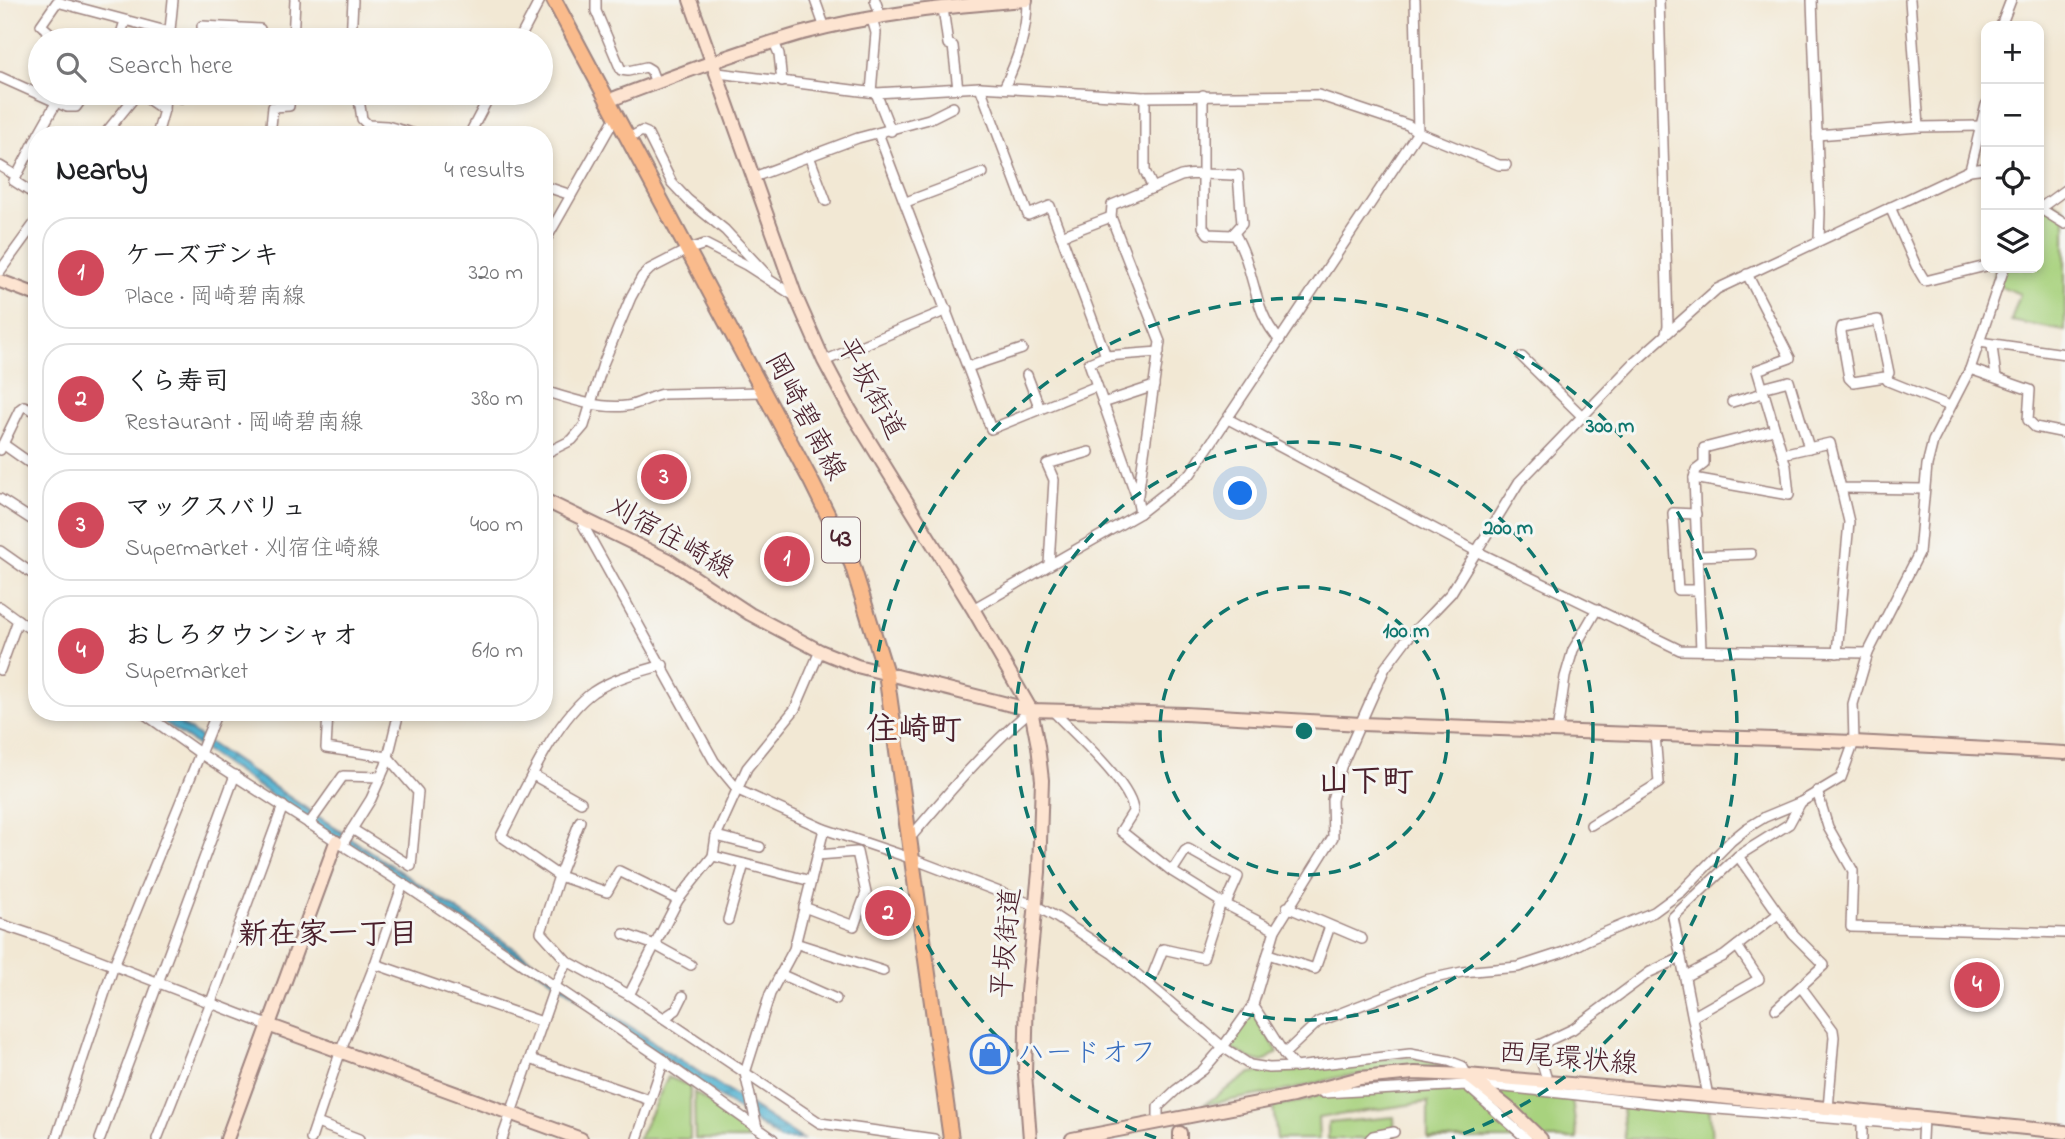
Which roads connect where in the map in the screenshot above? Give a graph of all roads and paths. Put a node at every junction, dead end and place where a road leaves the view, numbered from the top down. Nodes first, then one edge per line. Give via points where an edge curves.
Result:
1 (173, 0) edge
2 (295, 0) edge
3 (353, 0) edge
4 (540, 0) edge
5 (554, 0) edge
6 (596, 0) edge
7 (690, 0) edge
8 (815, 0) edge
9 (875, 0) edge
10 (1027, 0) edge
11 (1415, 0) edge
12 (1659, 0) edge
13 (1812, 0) edge
14 (1910, 0) edge
15 (2011, 0) edge
16 (943, 8) junction
17 (876, 18) junction
18 (125, 21) junction
19 (2003, 21) edge
20 (44, 28) edge
21 (123, 28) edge
22 (146, 28) edge
23 (170, 28) edge
24 (202, 28) edge
25 (241, 28) edge
26 (294, 28) edge
27 (352, 28) edge
28 (525, 28) edge
29 (825, 28) junction
30 (774, 42) junction
31 (715, 67) junction
32 (0, 77) edge
33 (782, 82) junction
34 (656, 83) junction
35 (979, 87) junction
36 (1004, 88) junction
37 (958, 89) junction
38 (28, 90) edge
39 (874, 92) junction
40 (1203, 95) junction
41 (1145, 97) junction
42 (607, 101) junction
43 (55, 105) edge
44 (129, 105) edge
45 (157, 105) edge
46 (164, 105) edge
47 (289, 105) edge
48 (360, 105) edge
49 (485, 105) edge
50 (953, 107) dead end
51 (164, 110) junction
52 (615, 116) junction
53 (1981, 122) edge
54 (43, 126) edge
55 (112, 126) edge
56 (160, 126) edge
57 (272, 126) edge
58 (387, 126) edge
59 (474, 126) edge
60 (1980, 126) junction
61 (1919, 127) junction
62 (891, 131) junction
63 (1418, 132) junction
64 (878, 133) junction
65 (1817, 135) junction
66 (627, 139) junction
67 (28, 152) edge
68 (809, 156) junction
69 (1506, 165) dead end
70 (0, 166) edge
71 (1981, 169) edge
72 (1970, 170) junction
73 (982, 173) dead end
74 (1204, 174) junction
75 (15, 175) junction
76 (754, 177) junction
77 (1153, 188) junction
78 (553, 189) edge
79 (28, 190) edge
80 (2065, 190) edge
81 (571, 195) junction
82 (826, 201) dead end
83 (906, 202) junction
84 (2044, 205) edge
85 (1890, 206) junction
86 (2042, 210) edge
87 (1111, 217) junction
88 (2065, 225) edge
89 (553, 227) edge
90 (28, 232) edge
91 (1234, 233) junction
92 (1061, 236) junction
93 (1819, 240) junction
94 (687, 250) junction
95 (1981, 267) edge
96 (0, 271) edge
97 (2002, 273) edge
98 (1747, 274) junction
99 (0, 281) edge
100 (780, 289) junction
101 (28, 292) edge
102 (796, 297) junction
103 (947, 310) junction
104 (1666, 333) junction
105 (1280, 340) junction
106 (1979, 342) junction
107 (1992, 346) junction
108 (1022, 349) dead end
109 (1159, 352) junction
110 (2065, 354) edge
111 (1106, 356) junction
112 (1522, 358) dead end
113 (824, 361) junction
114 (968, 367) junction
115 (1970, 369) junction
116 (1027, 375) dead end
117 (1996, 377) junction
118 (1886, 378) junction
119 (1097, 386) junction
120 (1154, 386) junction
121 (1763, 390) junction
122 (764, 392) junction
123 (553, 395) edge
124 (1732, 402) dead end
125 (1103, 403) junction
126 (590, 404) junction
127 (1950, 406) junction
128 (28, 408) edge
129 (1040, 409) junction
130 (1583, 415) junction
131 (1228, 419) junction
132 (1774, 430) junction
133 (2065, 433) edge
134 (1, 447) edge
135 (1809, 448) junction
136 (553, 450) edge
137 (1089, 452) dead end
138 (1782, 454) junction
139 (28, 463) edge
140 (1694, 478) junction
141 (1841, 488) junction
142 (1924, 489) junction
143 (1137, 498) junction
144 (0, 499) edge
145 (553, 504) edge
146 (1140, 513) junction
147 (1696, 514) junction
148 (28, 517) edge
149 (584, 520) junction
150 (0, 551) edge
151 (1478, 552) junction
152 (1751, 554) dead end
153 (1697, 556) junction
154 (1049, 564) junction
155 (28, 571) edge
156 (1698, 590) junction
157 (0, 607) edge
158 (973, 609) junction
159 (1597, 610) junction
160 (18, 620) junction
161 (28, 627) edge
162 (1701, 650) junction
163 (820, 651) junction
164 (1837, 653) junction
165 (1868, 653) junction
166 (663, 665) junction
167 (0, 670) edge
168 (886, 673) junction
169 (1031, 710) junction
170 (1052, 711) junction
171 (155, 721) edge
172 (214, 721) edge
173 (328, 721) edge
174 (397, 721) edge
175 (1361, 724) junction
176 (1557, 732) junction
177 (1656, 735) junction
178 (1854, 742) junction
179 (2065, 753) edge
180 (201, 754) junction
181 (388, 757) junction
182 (234, 775) junction
183 (533, 775) junction
184 (381, 777) junction
185 (738, 790) junction
186 (1817, 791) junction
187 (581, 802) dead end
188 (1801, 802) junction
189 (283, 806) junction
190 (580, 821) dead end
191 (309, 824) junction
192 (1591, 825) dead end
193 (352, 829) junction
194 (824, 829) junction
195 (716, 836) junction
196 (910, 838) junction
197 (339, 844) junction
198 (867, 844) junction
199 (760, 847) dead end
200 (857, 852) junction
201 (817, 855) junction
202 (713, 856) junction
203 (1738, 856) junction
204 (913, 859) junction
205 (744, 864) junction
206 (1172, 871) junction
207 (559, 876) junction
208 (811, 881) junction
209 (403, 884) junction
210 (677, 900) junction
211 (1224, 903) junction
212 (1036, 906) junction
213 (804, 907) junction
214 (1287, 907) junction
215 (1778, 914) junction
216 (728, 920) dead end
217 (0, 924) edge
218 (1330, 926) junction
219 (1275, 930) junction
220 (2065, 933) edge
221 (624, 934) dead end
222 (1362, 939) dead end
223 (795, 943) junction
224 (655, 945) junction
225 (1737, 946) junction
226 (1268, 954) junction
227 (1681, 958) junction
228 (567, 961) junction
229 (376, 964) junction
230 (114, 965) junction
231 (691, 965) dead end
232 (883, 971) dead end
233 (780, 974) junction
234 (1686, 976) junction
235 (156, 984) junction
236 (1149, 984) junction
237 (555, 986) junction
238 (1801, 987) junction
239 (629, 995) junction
240 (683, 996) dead end
241 (836, 999) dead end
242 (211, 1002) junction
243 (1253, 1005) junction
244 (1776, 1009) dead end
245 (1694, 1016) junction
246 (664, 1018) junction
247 (542, 1022) junction
248 (268, 1025) junction
249 (1223, 1047) junction
250 (341, 1050) junction
251 (1284, 1054) junction
252 (530, 1059) junction
253 (664, 1060) junction
254 (1295, 1068) junction
255 (745, 1073) junction
256 (1467, 1075) junction
257 (1548, 1083) junction
258 (1323, 1093) dead end
259 (1708, 1096) junction
260 (650, 1100) junction
261 (1828, 1109) junction
262 (512, 1115) junction
263 (1862, 1116) junction
264 (1180, 1119) junction
265 (1158, 1121) junction
266 (1918, 1121) junction
267 (317, 1123) junction
268 (757, 1125) junction
269 (1394, 1132) dead end
270 (2065, 1132) edge
271 (1180, 1136) edge
272 (56, 1139) edge
273 (100, 1139) edge
274 (157, 1139) edge
275 (228, 1139) edge
276 (311, 1139) edge
277 (359, 1139) edge
278 (502, 1139) edge
279 (581, 1139) edge
280 (637, 1139) edge
281 (773, 1139) edge
282 (934, 1139) edge
283 (951, 1139) edge
284 (1030, 1139) edge
285 (1072, 1139) edge
286 (1370, 1139) edge
287 (1527, 1139) edge
288 (1544, 1139) edge
289 (1862, 1139) edge
290 (1922, 1139) edge

1 - 23 street
2 - 26 street
3 - 27 street
4 - 28 street
5 - 42 main road, 岡崎碧南線 / 43
6 - 34 street via 596,11 621,70 646,67
7 - 31 street
8 - 29 street
9 - 17 street
10 - 16 street
10 - 36 street via 1021,48
11 - 63 street
12 - 104 street
13 - 65 street
14 - 61 street
15 - 19 street
16 - 17 street
16 - 37 street
17 - 29 street
17 - 39 street
18 - 20 street via 57,2 41,25
18 - 21 street
18 - 22 street
24 - 25 street
29 - 30 street
30 - 31 street
30 - 33 street
31 - 33 street
31 - 34 street
31 - 76 street, 平坂街道
32 - 38 street
33 - 39 street
34 - 42 street
35 - 36 street
35 - 37 street
35 - 92 street via 1028,215 1050,206
36 - 41 street
37 - 39 street
39 - 62 street
40 - 41 street
40 - 63 street via 1318,95
40 - 74 street
41 - 77 street via 1145,171
42 - 52 main road, 岡崎碧南線 / 43
43 - 54 street
44 - 55 street
45 - 51 street
46 - 51 street
47 - 57 street via 273,107
48 - 58 street via 362,120 368,125
49 - 59 street
50 - 62 street
51 - 56 street
52 - 66 main road, 岡崎碧南線 / 43
52 - 81 street
53 - 60 street
60 - 61 street
60 - 72 street
61 - 65 street
62 - 64 street
63 - 69 street
63 - 105 street
64 - 68 street
64 - 83 street
65 - 93 street
66 - 94 main road, 岡崎碧南線 / 43
66 - 100 street via 647,133 672,183 725,230
67 - 75 street
68 - 76 street
68 - 82 street
70 - 75 street
71 - 72 street
72 - 85 street
73 - 83 street
74 - 77 street via 1186,174
74 - 91 street via 1203,227 1206,232
74 - 91 street via 1240,178 1242,224
75 - 79 street via 14,181
76 - 102 street, 平坂街道
77 - 87 street via 1112,205
78 - 81 street
80 - 84 street
81 - 89 street
83 - 103 street
85 - 93 street
85 - 95 street via 1925,281
86 - 88 street
87 - 92 street
87 - 109 street via 1160,342
90 - 96 street
91 - 105 street via 1262,313
92 - 111 street
93 - 98 street
94 - 100 street via 705,244
94 - 122 main road, 岡崎碧南線 / 43
94 - 126 street via 642,277 612,341
97 - 106 street
98 - 104 street via 1717,289
98 - 121 street via 1790,358 1757,370
99 - 101 street
100 - 102 street
102 - 113 street, 平坂街道
103 - 113 street
103 - 114 street
104 - 130 street
105 - 131 street
106 - 107 street
106 - 115 street
107 - 110 street
107 - 117 street
108 - 114 street
109 - 111 street
109 - 120 street
111 - 119 street via 1089,363
112 - 130 street
113 - 158 street, 平坂街道 via 849,410
114 - 129 street via 991,429
115 - 117 street
115 - 127 street
116 - 129 street
117 - 133 street via 2030,390 2028,420 2035,427
118 - 118 street via 1853,382 1849,378 1842,327 1878,320 1889,373
118 - 127 street
119 - 125 street
119 - 129 street
120 - 125 street
120 - 143 street
121 - 124 street
121 - 132 street
121 - 135 street via 1790,381
122 - 126 street via 663,394 629,406
122 - 168 main road, 岡崎碧南線 / 43 via 852,565
123 - 126 street
125 - 143 street
126 - 136 street via 581,431
127 - 142 street via 1933,441
128 - 134 street via 20,410
130 - 151 street via 1519,482
131 - 146 street via 1191,473
131 - 151 street
132 - 138 street
132 - 140 street via 1704,448 1704,464
134 - 139 street
135 - 138 street
135 - 141 street via 1830,443
137 - 154 street via 1047,464 1054,480
138 - 140 street via 1789,495
140 - 147 street
141 - 142 street
141 - 164 street via 1849,522
142 - 165 street via 1919,553
143 - 146 street
144 - 148 street
145 - 149 street, 刈宿住崎線
146 - 154 street
147 - 153 street
147 - 156 street via 1673,513 1678,590
149 - 163 street, 刈宿住崎線 via 667,560 750,614
149 - 166 street
150 - 155 street
151 - 159 street
151 - 175 street via 1451,593 1385,668
152 - 153 street
153 - 156 street
154 - 158 street
156 - 162 street
157 - 160 street
158 - 169 street, 平坂街道
159 - 162 street via 1680,650
159 - 176 street via 1573,650
160 - 161 street
160 - 167 street
162 - 164 street
163 - 168 street, 刈宿住崎線
163 - 185 street via 795,709 747,768
164 - 165 street
165 - 178 street via 1853,704
166 - 183 street via 621,677 592,693 555,733
166 - 185 street via 714,761
168 - 169 street, 刈宿住崎線
168 - 196 main road, 岡崎碧南線 / 43
169 - 170 street, 刈宿住崎線
169 - 196 street via 957,783
169 - 212 street, 平坂街道 via 1042,780
170 - 175 street, 刈宿住崎線
170 - 206 street via 1113,773 1130,798 1133,812 1121,831
171 - 180 street
172 - 180 street
173 - 181 street via 326,748
174 - 181 street
175 - 176 street, 刈宿住崎線
175 - 214 street via 1332,800 1333,837
176 - 177 street, 刈宿住崎線
177 - 178 street, 刈宿住崎線
177 - 192 street via 1659,783
178 - 179 street, 刈宿住崎線
178 - 186 street via 1841,778
180 - 182 street
180 - 230 street
181 - 184 street
181 - 193 street via 418,792 411,866
182 - 189 street
182 - 235 street
183 - 187 street
183 - 207 street via 501,836
184 - 191 street via 343,776
184 - 193 street
185 - 194 street
185 - 195 street
186 - 188 street
186 - 220 street via 1828,827 1853,871 1852,927
188 - 203 street via 1789,824
188 - 251 street via 1747,828 1654,912 1518,967 1425,980 1318,1022
189 - 191 street
189 - 242 street
190 - 207 street
191 - 197 street
193 - 197 street
194 - 198 street
194 - 201 street
195 - 199 street
195 - 202 street
196 - 204 main road, 岡崎碧南線 / 43
197 - 209 street
197 - 248 street
198 - 200 street
198 - 204 street
200 - 201 street
200 - 213 street via 866,893 854,926
201 - 208 street
202 - 205 street
202 - 210 street
203 - 215 street
203 - 227 street via 1673,917
204 - 212 street
204 - 283 main road, 岡崎碧南線 / 43
205 - 208 street
205 - 216 street
206 - 211 street
206 - 211 street via 1188,849 1238,877
207 - 210 street via 607,891 620,871
207 - 228 street via 541,932
208 - 213 street
209 - 229 street
209 - 237 street
210 - 224 street
211 - 219 street
211 - 236 street via 1203,958 1163,949
212 - 236 street via 1113,954
212 - 284 street, 平坂街道 via 1027,992 1025,1073
213 - 223 street
214 - 218 street
214 - 219 street
215 - 225 street
215 - 238 street via 1824,965
217 - 230 street
218 - 222 street
218 - 226 street via 1315,969
219 - 226 street
221 - 224 street
223 - 232 street
223 - 233 street
224 - 231 street
224 - 239 street
225 - 234 street
225 - 245 street via 1759,979
226 - 243 street
227 - 234 street
227 - 257 street via 1650,972 1573,1029 1537,1046
228 - 237 street
228 - 239 street
229 - 247 street
229 - 250 street
230 - 235 street
230 - 272 street
233 - 241 street
233 - 255 street
234 - 245 street
235 - 242 street
235 - 273 street
236 - 249 street
237 - 247 street
237 - 253 street
238 - 244 street
238 - 261 street via 1833,1030
239 - 246 street
240 - 246 street via 676,1010
242 - 248 street
242 - 274 street
243 - 249 street
243 - 251 street
245 - 259 street
246 - 255 street
247 - 252 street
248 - 250 street
248 - 275 street
249 - 254 street via 1250,1065
249 - 265 street via 1158,1107
250 - 262 street
250 - 267 street
251 - 254 street
252 - 260 street
252 - 262 street
253 - 260 street
253 - 268 street
254 - 256 street via 1410,1054 1462,1066
255 - 268 street
255 - 282 street via 820,1123
256 - 257 street, 西尾環状線
256 - 264 street, 西尾環状線 via 1360,1078
256 - 288 street
257 - 259 street, 西尾環状線
258 - 287 street via 1466,1085
259 - 261 street, 西尾環状線
260 - 280 street
261 - 263 street, 西尾環状線
262 - 278 street
262 - 279 street
263 - 266 street, 西尾環状線
263 - 288 street via 1668,1105 1486,1085
263 - 289 street
264 - 265 street, 西尾環状線
264 - 271 street
265 - 285 street, 西尾環状線
266 - 270 street, 西尾環状線
266 - 290 street
267 - 276 street
267 - 277 street
268 - 281 street
269 - 286 street

